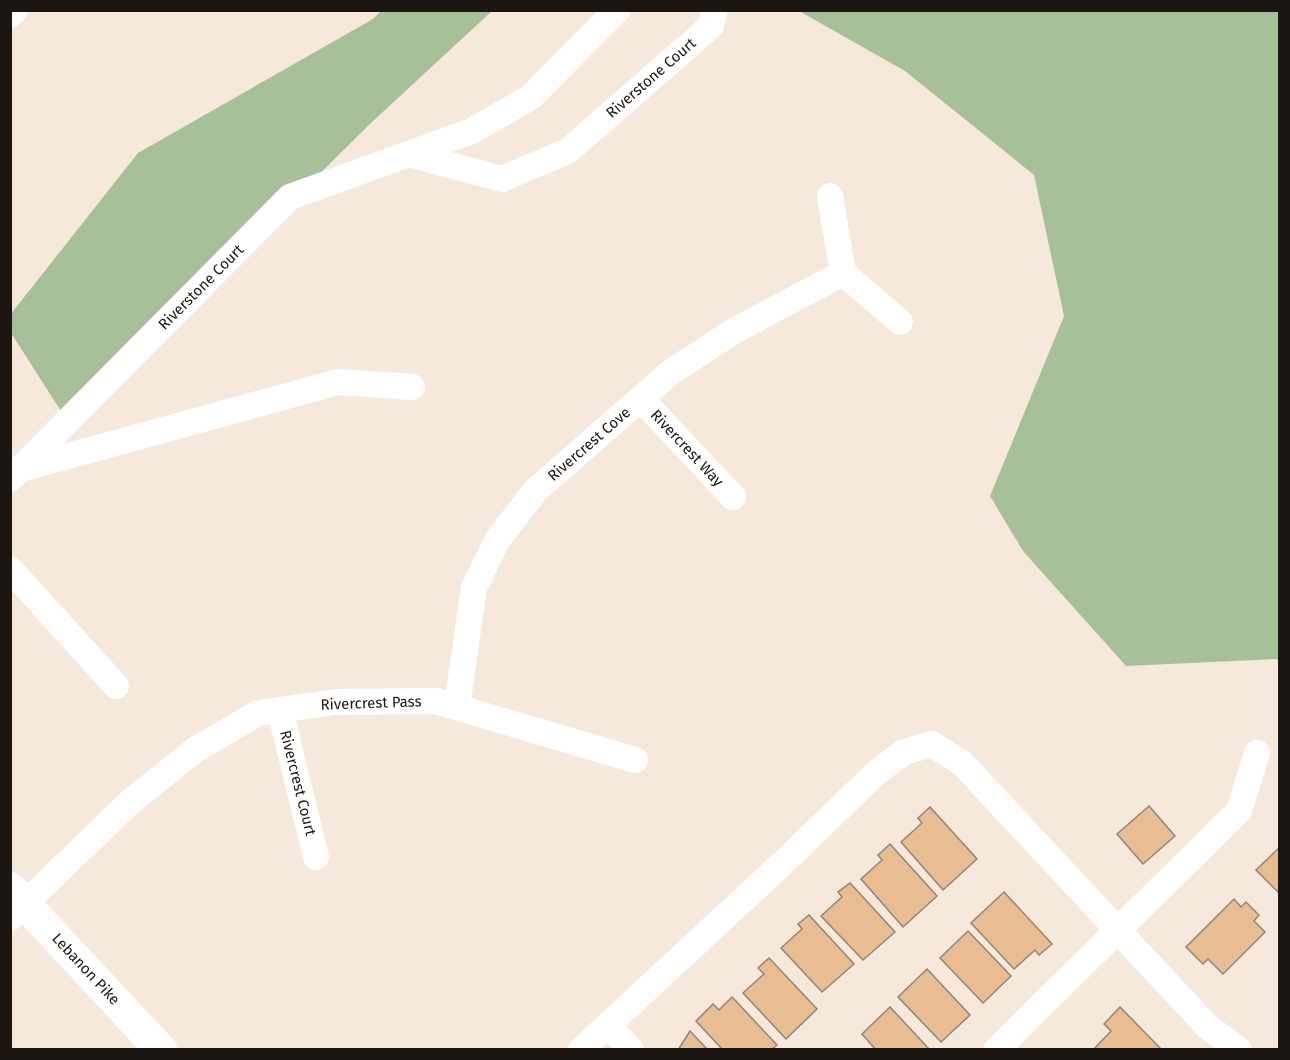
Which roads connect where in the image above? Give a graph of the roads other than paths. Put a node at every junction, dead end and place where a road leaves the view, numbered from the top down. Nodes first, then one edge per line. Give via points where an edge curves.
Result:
1 (15, 10) edge
2 (617, 10) edge
3 (714, 10) edge
4 (10, 15) edge
5 (412, 155) junction
6 (830, 196) dead end
7 (843, 273) junction
8 (900, 322) dead end
9 (412, 387) dead end
10 (640, 399) junction
11 (15, 474) edge
12 (733, 496) dead end
13 (10, 569) edge
14 (116, 686) dead end
15 (457, 707) junction
16 (280, 710) junction
17 (1257, 753) dead end
18 (635, 759) dead end
19 (316, 856) dead end
20 (15, 903) edge
21 (1118, 930) junction
22 (608, 1025) junction
23 (162, 1050) edge
24 (581, 1050) edge
25 (632, 1050) edge
26 (996, 1050) edge
27 (1239, 1050) edge

1 - 4 street
2 - 5 street, Riverstone Court via 531,97 472,131
3 - 5 street, Riverstone Court via 711,26 568,150 502,179
5 - 11 street, Riverstone Court via 290,197
6 - 7 street
7 - 8 street
7 - 10 street, Rivercrest Cove via 734,332 671,372
9 - 11 street, Riverstone Court via 338,382
10 - 12 street, Rivercrest Way
10 - 15 street, Rivercrest Cove via 536,491 498,539 474,588
13 - 14 street
15 - 16 street, Rivercrest Pass via 436,701 335,702
15 - 18 street, Rivercrest Pass
16 - 19 street, Rivercrest Court
16 - 20 street, Rivercrest Pass via 258,713 195,750
17 - 21 street via 1239,811
20 - 23 main road, Lebanon Pike
21 - 22 street via 962,763 932,744 904,752 876,773
21 - 26 street
21 - 27 street via 1207,1026
22 - 24 street
22 - 25 street

